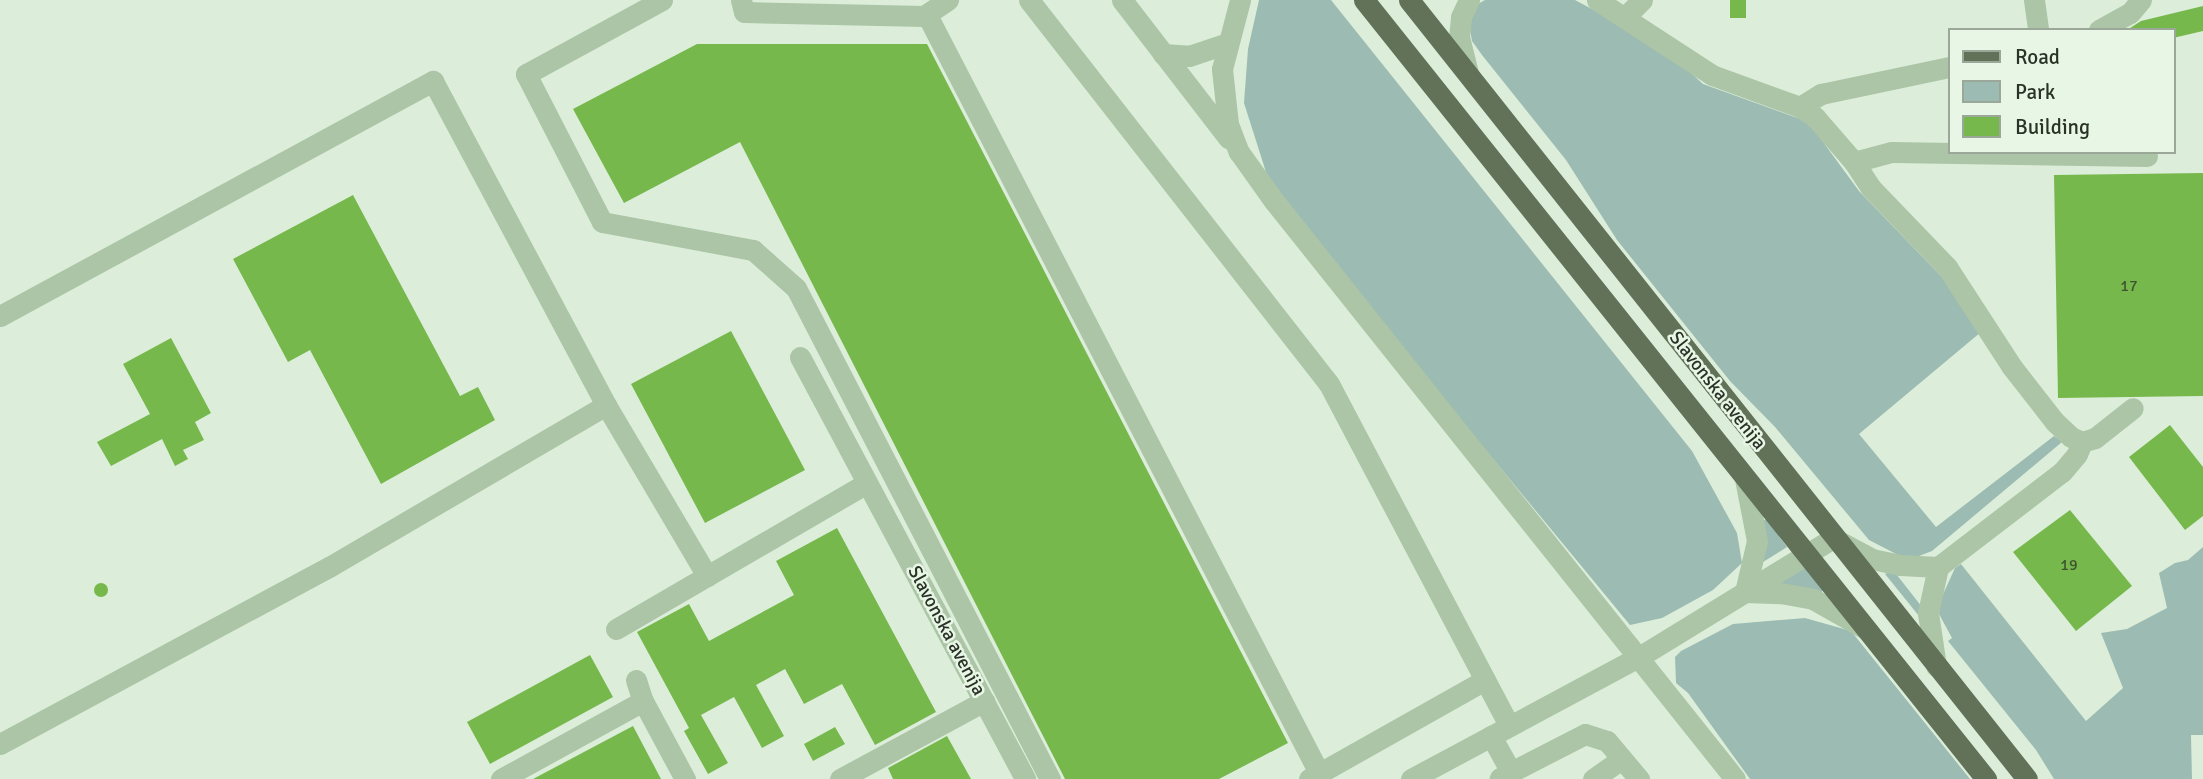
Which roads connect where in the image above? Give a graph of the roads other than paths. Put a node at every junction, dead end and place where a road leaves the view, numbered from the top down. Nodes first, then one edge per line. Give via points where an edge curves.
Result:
1 (662, 0) edge
2 (741, 0) edge
3 (948, 0) edge
4 (1029, 0) edge
5 (1122, 0) edge
6 (1240, 0) edge
7 (1364, 0) edge
8 (1409, 0) edge
9 (1469, 0) edge
10 (1597, 0) edge
11 (1643, 0) edge
12 (2034, 0) edge
13 (2141, 0) edge
14 (927, 15) junction
15 (1625, 17) junction
16 (2038, 28) edge
17 (2103, 28) edge
18 (1228, 43) junction
19 (1163, 54) junction
20 (1948, 67) edge
21 (1468, 73) junction
22 (1800, 107) junction
23 (1239, 152) junction
24 (1948, 153) edge
25 (2020, 154) edge
26 (2147, 156) dead end
27 (1854, 162) junction
28 (0, 316) edge
29 (800, 357) dead end
30 (606, 405) junction
31 (2133, 408) dead end
32 (2082, 442) junction
33 (1745, 479) junction
34 (867, 484) junction
35 (1833, 538) junction
36 (1806, 552) junction
37 (1938, 566) junction
38 (707, 576) junction
39 (1745, 592) junction
40 (616, 629) dead end
41 (1866, 629) junction
42 (1639, 657) junction
43 (1936, 666) junction
44 (636, 680) dead end
45 (1485, 680) junction
46 (643, 701) junction
47 (984, 701) junction
48 (1500, 731) junction
49 (0, 744) edge
50 (1622, 759) junction
51 (863, 774) edge
52 (1314, 775) edge
53 (1505, 775) edge
54 (501, 779) edge
55 (685, 779) edge
56 (840, 779) edge
57 (1025, 779) edge
58 (1050, 779) edge
59 (1411, 779) edge
60 (1593, 779) edge
61 (1639, 779) edge
62 (1735, 779) edge
63 (1986, 779) edge
64 (2027, 779) edge

1 - 58 street via 526,74 602,222 753,250 796,288
2 - 14 street via 744,12
3 - 14 street
4 - 45 street via 1329,384
5 - 19 street
6 - 18 street
7 - 33 main road, Slavonska avenija
8 - 21 main road, Slavonska avenija
9 - 21 street via 1461,16 1459,37
10 - 15 street
11 - 15 street
12 - 16 street
13 - 17 street via 2130,13
14 - 52 street
15 - 22 street via 1712,75
18 - 19 street via 1189,56
18 - 23 street via 1222,69 1223,100
19 - 23 street
20 - 22 street via 1821,94
21 - 35 main road, Slavonska avenija
22 - 27 street via 1815,117
23 - 42 street
24 - 27 street via 1892,152
25 - 26 street
27 - 32 street via 1871,188 1947,267 2012,367 2055,422
28 - 30 street via 433,81
29 - 34 street, Slavonska avenija
30 - 38 street
30 - 49 street via 329,567
31 - 32 street via 2113,427
32 - 37 street via 2062,472
33 - 36 main road, Slavonska avenija
33 - 39 street, Slavonska avenija via 1757,541
34 - 38 street
34 - 47 street, Slavonska avenija
35 - 36 street
35 - 37 street via 1871,559
35 - 43 main road, Slavonska avenija
36 - 39 street
36 - 41 main road, Slavonska avenija
37 - 43 street via 1928,612
38 - 40 street
39 - 41 street, Slavonska avenija via 1813,599
39 - 42 street
41 - 63 main road, Slavonska avenija
42 - 48 street
42 - 62 street
43 - 64 main road, Slavonska avenija
44 - 46 street
45 - 48 street
45 - 52 street
46 - 54 street
46 - 55 street
47 - 51 street
47 - 57 street, Slavonska avenija
48 - 53 street
48 - 59 street
50 - 53 street via 1607,741 1585,734
50 - 60 street
50 - 61 street
51 - 56 street

